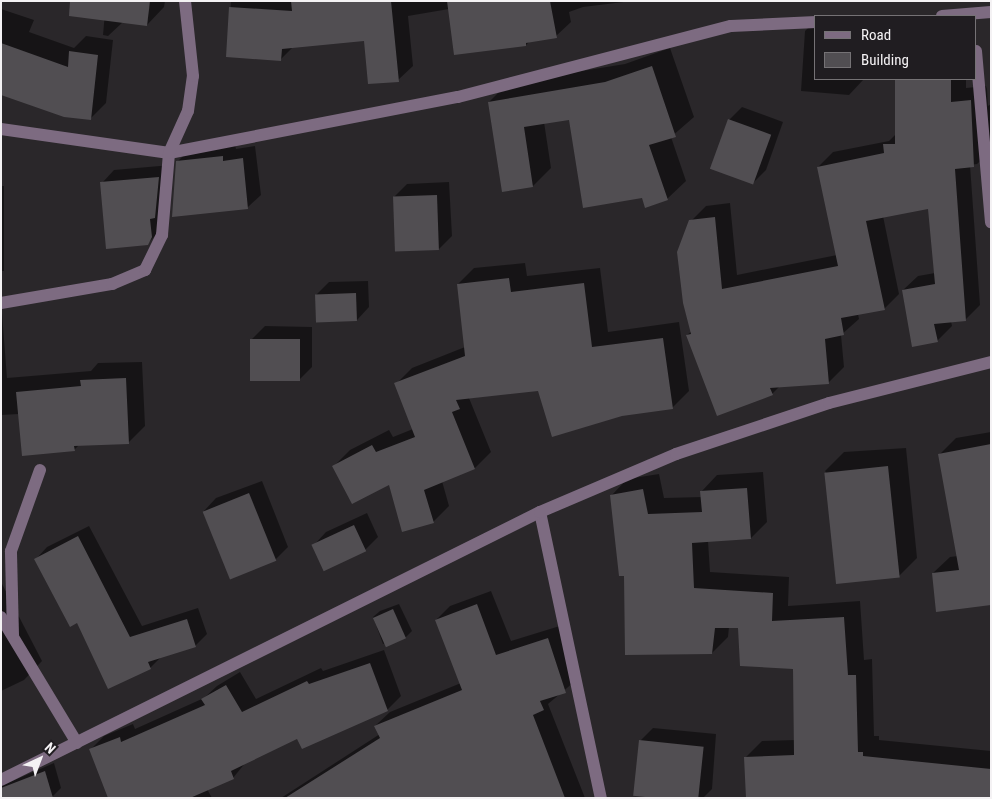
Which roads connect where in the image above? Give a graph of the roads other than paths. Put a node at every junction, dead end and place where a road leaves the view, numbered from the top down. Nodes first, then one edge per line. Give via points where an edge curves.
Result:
1 (186, 1) edge
2 (980, 1) edge
3 (991, 12) edge
4 (973, 15) edge
5 (977, 15) edge
6 (814, 22) edge
7 (977, 62) edge
8 (1, 129) edge
9 (169, 153) junction
10 (991, 222) edge
11 (1, 303) edge
12 (991, 362) edge
13 (40, 470) dead end
14 (540, 512) junction
15 (1, 617) edge
16 (12, 635) junction
17 (77, 742) junction
18 (1, 780) edge
19 (601, 798) edge

1 - 9 street via 193,76 188,111
2 - 4 street
3 - 5 street
6 - 9 street via 731,26 458,97
7 - 10 street
8 - 9 street
9 - 11 street via 162,235 145,270 112,284
12 - 14 street via 829,403 676,454
13 - 16 street via 11,550
14 - 17 street
14 - 19 street
15 - 16 street
16 - 17 street
17 - 18 street

